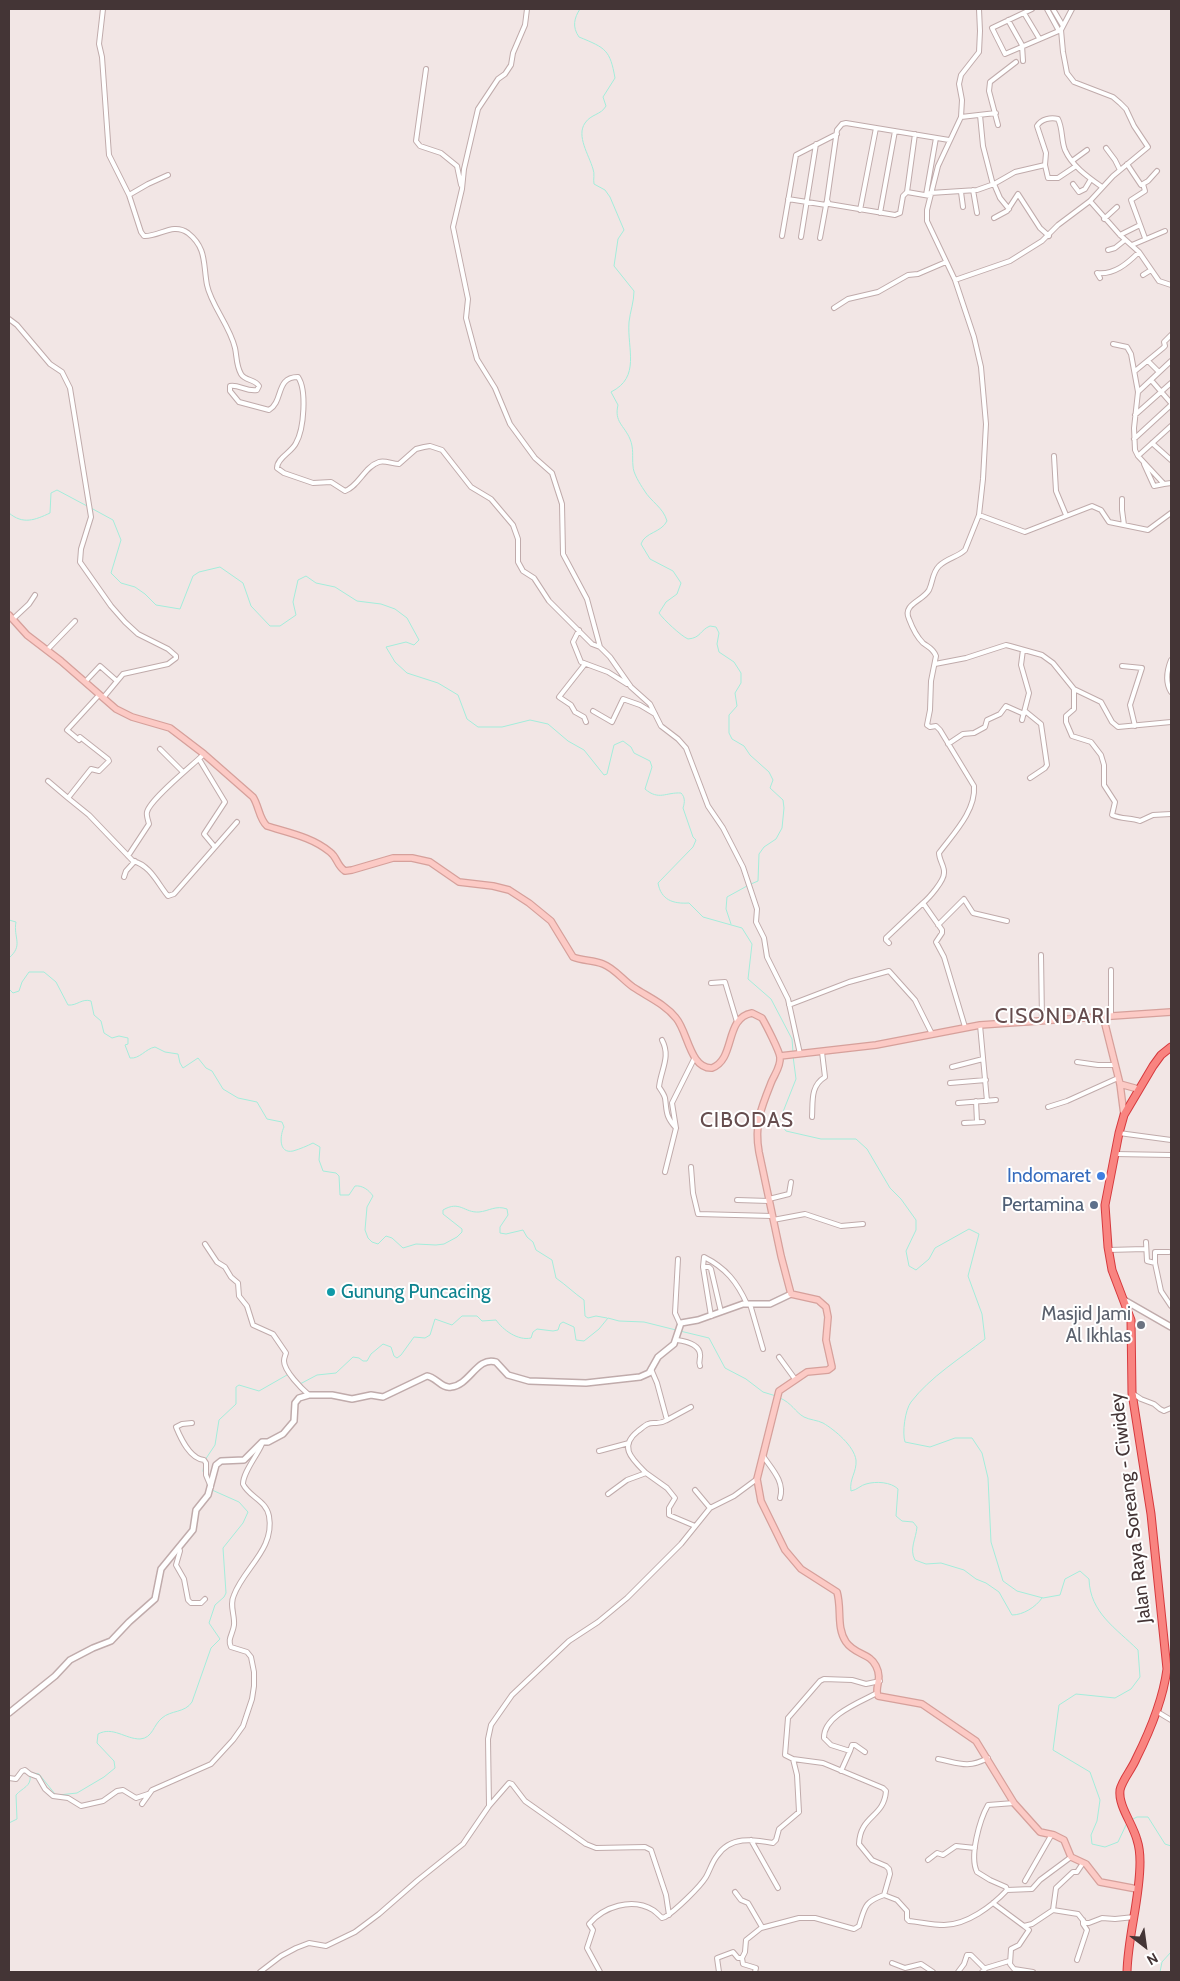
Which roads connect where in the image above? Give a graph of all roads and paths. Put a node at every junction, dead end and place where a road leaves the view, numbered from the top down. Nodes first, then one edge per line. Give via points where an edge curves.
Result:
1 (103, 9) edge
2 (527, 9) edge
3 (979, 9) edge
4 (1032, 9) edge
5 (1047, 9) edge
6 (1053, 9) edge
7 (1072, 9) edge
8 (1024, 13) junction
9 (1008, 20) junction
10 (1061, 29) junction
11 (1039, 38) junction
12 (1022, 45) junction
13 (1023, 61) dead end
14 (1016, 62) dead end
15 (426, 69) dead end
16 (996, 113) junction
17 (980, 115) junction
18 (961, 117) junction
19 (998, 125) dead end
20 (876, 128) junction
21 (895, 131) junction
22 (837, 134) junction
23 (915, 134) junction
24 (936, 138) junction
25 (949, 140) junction
26 (816, 144) junction
27 (1106, 148) dead end
28 (1087, 150) dead end
29 (1072, 161) junction
30 (1128, 164) junction
31 (1045, 166) junction
32 (1076, 166) junction
33 (1120, 170) junction
34 (1157, 171) dead end
35 (168, 175) dead end
36 (1091, 179) junction
37 (1073, 184) dead end
38 (1143, 184) junction
39 (993, 185) junction
40 (1102, 187) junction
41 (973, 190) junction
42 (461, 192) junction
43 (907, 192) junction
44 (961, 192) junction
45 (129, 195) junction
46 (928, 195) junction
47 (788, 199) junction
48 (1090, 201) junction
49 (807, 202) junction
50 (826, 202) junction
51 (963, 207) dead end
52 (1117, 207) dead end
53 (1008, 209) junction
54 (860, 210) junction
55 (880, 213) junction
56 (977, 213) dead end
57 (994, 218) dead end
58 (1104, 219) junction
59 (1140, 224) junction
60 (1165, 231) dead end
61 (1120, 235) junction
62 (782, 236) dead end
63 (1050, 236) junction
64 (801, 237) dead end
65 (820, 238) dead end
66 (1144, 238) junction
67 (1125, 240) junction
68 (1132, 245) junction
69 (1108, 250) dead end
70 (1139, 252) junction
71 (946, 262) junction
72 (1151, 270) junction
73 (1143, 275) dead end
74 (1100, 278) dead end
75 (955, 280) junction
76 (1171, 285) edge
77 (834, 308) dead end
78 (9, 319) edge
79 (1171, 335) edge
80 (1113, 344) dead end
81 (1148, 361) junction
82 (1171, 361) edge
83 (1135, 371) junction
84 (1159, 372) junction
85 (1151, 380) junction
86 (1171, 383) edge
87 (1138, 392) junction
88 (1161, 392) junction
89 (1171, 404) edge
90 (1135, 415) junction
91 (1171, 426) edge
92 (1167, 429) junction
93 (1171, 433) edge
94 (1134, 439) junction
95 (1152, 443) junction
96 (1054, 456) dead end
97 (1138, 456) junction
98 (1171, 460) edge
99 (1144, 462) junction
100 (1171, 483) edge
101 (1164, 484) junction
102 (1122, 499) dead end
103 (1171, 513) edge
104 (979, 515) junction
105 (1066, 515) junction
106 (1124, 525) junction
107 (35, 594) dead end
108 (11, 617) edge
109 (75, 621) dead end
110 (579, 630) junction
111 (600, 647) junction
112 (47, 650) junction
113 (1023, 650) junction
114 (1171, 660) edge
115 (585, 664) junction
116 (936, 664) junction
117 (1122, 666) dead end
118 (117, 681) junction
119 (85, 682) junction
120 (631, 686) junction
121 (1074, 689) junction
122 (1171, 692) edge
123 (101, 697) junction
124 (593, 711) dead end
125 (1025, 712) junction
126 (656, 716) junction
127 (1022, 720) dead end
128 (586, 722) dead end
129 (1171, 722) edge
130 (1135, 726) junction
131 (948, 744) junction
132 (160, 749) dead end
133 (201, 756) junction
134 (184, 772) junction
135 (1030, 778) dead end
136 (48, 781) dead end
137 (68, 798) junction
138 (1171, 814) edge
139 (237, 822) dead end
140 (214, 846) junction
141 (128, 856) junction
142 (135, 861) junction
143 (124, 877) dead end
144 (923, 903) junction
145 (1007, 921) dead end
146 (938, 926) junction
147 (889, 943) dead end
148 (1041, 955) dead end
149 (1111, 970) dead end
150 (711, 983) dead end
151 (789, 1005) junction
152 (1171, 1012) edge
153 (1103, 1016) junction
154 (1111, 1016) junction
155 (1042, 1020) junction
156 (737, 1022) junction
157 (980, 1025) junction
158 (964, 1027) junction
159 (932, 1034) junction
160 (662, 1040) dead end
161 (1171, 1047) edge
162 (822, 1052) junction
163 (799, 1054) junction
164 (780, 1056) junction
165 (695, 1058) junction
166 (983, 1059) junction
167 (1077, 1062) dead end
168 (1115, 1065) junction
169 (952, 1067) dead end
170 (986, 1080) junction
171 (1119, 1081) junction
172 (950, 1083) dead end
173 (1138, 1089) junction
174 (996, 1100) dead end
175 (976, 1101) junction
176 (987, 1101) junction
177 (958, 1102) dead end
178 (1048, 1107) dead end
179 (1124, 1115) junction
180 (812, 1117) dead end
181 (977, 1122) junction
182 (983, 1122) dead end
183 (964, 1123) dead end
184 (676, 1128) junction
185 (1119, 1133) junction
186 (1171, 1140) edge
187 (1115, 1154) junction
188 (1171, 1155) edge
189 (691, 1167) dead end
190 (664, 1172) dead end
191 (792, 1182) dead end
192 (737, 1200) dead end
193 (769, 1200) junction
194 (773, 1218) junction
195 (863, 1224) dead end
196 (1146, 1242) dead end
197 (205, 1244) dead end
198 (1145, 1249) junction
199 (1108, 1250) junction
200 (1169, 1252) dead end
201 (678, 1259) dead end
202 (1155, 1263) junction
203 (703, 1266) junction
204 (791, 1294) junction
205 (1124, 1300) junction
206 (749, 1304) junction
207 (1171, 1306) edge
208 (721, 1312) junction
209 (711, 1316) junction
210 (680, 1325) junction
211 (1171, 1327) edge
212 (677, 1338) junction
213 (763, 1349) dead end
214 (778, 1357) dead end
215 (700, 1366) dead end
216 (651, 1369) junction
217 (795, 1380) junction
218 (1132, 1392) junction
219 (309, 1395) junction
220 (691, 1407) dead end
221 (1171, 1408) edge
222 (667, 1420) junction
223 (192, 1423) dead end
224 (262, 1442) junction
225 (628, 1444) junction
226 (600, 1451) dead end
227 (763, 1456) junction
228 (646, 1473) junction
229 (757, 1479) junction
230 (211, 1487) junction
231 (695, 1490) dead end
232 (608, 1494) dead end
233 (780, 1498) dead end
234 (710, 1508) junction
235 (695, 1526) junction
236 (179, 1548) junction
237 (205, 1599) dead end
238 (880, 1681) junction
239 (877, 1693) junction
240 (1156, 1711) junction
241 (9, 1713) edge
242 (1171, 1720) edge
243 (850, 1751) junction
244 (865, 1752) dead end
245 (988, 1758) junction
246 (793, 1759) junction
247 (938, 1759) dead end
248 (841, 1771) junction
249 (9, 1778) edge
250 (150, 1792) junction
251 (1014, 1803) junction
252 (142, 1804) dead end
253 (489, 1806) junction
254 (1052, 1834) junction
255 (751, 1840) junction
256 (976, 1848) junction
257 (1070, 1857) junction
258 (928, 1860) dead end
259 (1083, 1863) junction
260 (1025, 1881) dead end
261 (778, 1888) dead end
262 (1137, 1889) junction
263 (1007, 1890) junction
264 (735, 1892) dead end
265 (884, 1895) junction
266 (993, 1903) junction
267 (1053, 1910) junction
268 (669, 1915) junction
269 (1134, 1917) junction
270 (1083, 1920) junction
271 (1024, 1926) junction
272 (762, 1927) junction
273 (742, 1958) junction
274 (1077, 1960) dead end
275 (1009, 1961) junction
276 (892, 1963) dead end
277 (983, 1971) edge
278 (260, 1972) edge
279 (600, 1972) edge
280 (719, 1972) edge
281 (755, 1972) edge
282 (934, 1972) edge
283 (958, 1972) edge
284 (1033, 1972) edge
285 (1127, 1972) edge

1 - 45 street via 99,44 109,155
2 - 42 street via 512,65 498,79 478,109
3 - 18 street via 978,52 961,75 959,84
4 - 8 street
5 - 10 street
6 - 10 street
7 - 10 street
8 - 9 street
8 - 11 street
9 - 12 street
9 - 12 street via 992,29 1004,52 1007,54
10 - 11 street
10 - 30 street via 1065,69 1072,81 1113,97 1126,109 1148,145
11 - 12 street
12 - 13 street
14 - 16 street via 990,82 989,91
15 - 42 street via 416,141 420,146 448,157 457,166
16 - 17 street
16 - 19 street
17 - 18 street
17 - 39 street via 983,146
18 - 25 street
20 - 21 street
20 - 22 street via 846,123 839,126
20 - 54 street
21 - 23 street
21 - 55 street
22 - 26 street
22 - 50 street
23 - 24 street
23 - 43 street
24 - 25 street
24 - 46 street
25 - 46 street
26 - 47 street via 796,155
26 - 49 street
27 - 33 street
28 - 29 street
29 - 31 street via 1066,152 1058,120 1052,118 1039,122 1037,126 1046,153
29 - 32 street
30 - 33 street
30 - 38 street
31 - 32 street via 1048,178 1055,179
31 - 39 street via 1016,172
32 - 36 street
33 - 40 street
34 - 38 street
35 - 45 street
36 - 37 street via 1079,192
36 - 40 street
38 - 59 street via 1145,191 1131,200
39 - 41 street
39 - 53 street
40 - 48 street
41 - 44 street
41 - 56 street
42 - 111 street via 453,227 468,299 466,318 477,359 495,388 510,424 535,458 552,473 562,504 563,554 587,599
43 - 46 street
43 - 55 street via 898,215
44 - 46 street
44 - 51 street
45 - 110 street via 143,235 152,236 164,230 178,229 187,232 203,252 208,288 234,345 237,364 243,377 259,386 252,391 230,386 239,402 271,409 285,381 298,377 302,383 304,407 298,440 277,464 280,470 314,483 331,482 345,491 378,462 398,464 424,446 442,450 471,487 491,499 513,525 518,539 518,562 523,571 534,578 549,601
46 - 71 street via 927,221
47 - 49 street
47 - 62 street
48 - 58 street
48 - 63 street via 1058,225
49 - 50 street
49 - 64 street
50 - 54 street
50 - 65 street
52 - 58 street
53 - 57 street
53 - 63 street via 1018,194 1040,228
54 - 55 street
58 - 61 street
59 - 61 street
59 - 66 street
60 - 66 street
61 - 67 street
63 - 75 street via 1022,256
66 - 68 street
67 - 68 street
67 - 69 street
68 - 70 street
70 - 72 street
70 - 74 street via 1120,268 1107,274 1097,273
71 - 75 street
71 - 77 street via 908,275 878,292 848,299
72 - 73 street
72 - 76 street via 1159,281
75 - 104 street via 978,349 985,407
78 - 118 street via 39,353 62,372 72,397 91,518 79,557 84,570 111,606 138,634 176,656 168,664 123,674
79 - 81 street via 1164,342 1164,347
80 - 83 street via 1130,350
81 - 83 street
81 - 84 street
82 - 84 street
83 - 87 street
84 - 85 street
85 - 87 street
85 - 88 street
86 - 88 street
87 - 90 street
88 - 89 street
88 - 90 street
89 - 94 street
90 - 94 street
91 - 92 street
92 - 93 street
92 - 95 street
94 - 97 street
95 - 97 street
95 - 98 street
96 - 105 street via 1056,491
97 - 99 street
99 - 101 street
99 - 101 street via 1154,486
100 - 101 street
102 - 106 street
103 - 106 street via 1148,530
104 - 105 street via 1024,532
104 - 116 street via 966,550 940,564 932,576 929,590 908,610 907,616 916,634 935,652
105 - 106 street via 1092,506 1101,510 1109,522
107 - 108 street via 25,608
108 - 112 main road
109 - 112 street
110 - 111 street via 592,644
110 - 115 street via 573,642
111 - 120 street
112 - 119 main road
113 - 116 street via 1006,645
113 - 121 street via 1042,655 1054,663
113 - 125 street via 1021,665 1030,693
114 - 122 street via 1167,681
115 - 120 street via 608,672
115 - 128 street via 559,697
116 - 131 street via 931,681 927,726 938,727
117 - 130 street via 1142,668 1130,705
118 - 119 street via 100,666
118 - 123 street
119 - 123 main road
120 - 126 street via 647,700
121 - 130 street via 1101,702 1118,727
121 - 138 street via 1073,710 1066,719 1068,728 1074,738 1091,742 1101,756 1104,785 1115,802 1112,815 1140,821 1153,815
123 - 133 main road via 124,714 170,728
123 - 137 street via 67,730 109,761 100,771 91,769
124 - 126 street via 612,722 623,699 640,704
125 - 127 street
125 - 131 street via 1006,706 1000,714 987,720 985,728 962,734
125 - 135 street via 1041,724 1046,764
126 - 151 street via 661,726 686,748 708,806 743,867 757,909 756,922 764,936 766,955 786,991
129 - 130 street
131 - 144 street via 970,779 974,793 962,822 939,853 944,872 942,878
132 - 134 street
133 - 134 street
133 - 140 street via 225,802 204,834
133 - 165 main road via 253,797 264,824 304,837 331,852 344,871 393,858 418,858 430,862 459,882 499,887 519,896 551,921 573,957 604,964 655,999 676,1018
134 - 141 street via 148,809 149,824
136 - 137 street
137 - 141 street
139 - 140 street
140 - 142 street via 170,896 150,871
141 - 142 street
142 - 143 street
144 - 146 street
144 - 147 street via 886,938
145 - 146 street via 973,912 964,899
146 - 158 street via 942,932 936,942 944,957
148 - 155 street
149 - 154 street
150 - 156 street via 724,982
151 - 159 street via 889,971 915,1000
151 - 163 street
152 - 154 main road
153 - 154 main road
153 - 155 main road
153 - 168 main road
155 - 157 main road
156 - 164 main road via 752,1013 762,1018
156 - 165 main road via 719,1064 708,1068
157 - 158 main road
157 - 166 street
158 - 159 main road
159 - 162 main road
160 - 184 street via 667,1059 659,1086 668,1116
161 - 173 highway, Jalan Raya Soreang - Ciwidey via 1161,1055
162 - 163 main road
162 - 180 street via 825,1077 818,1082 813,1093
163 - 164 main road
164 - 193 main road via 757,1124 756,1137
165 - 184 street via 672,1103
166 - 169 street
166 - 170 street
167 - 168 street
168 - 171 main road
170 - 172 street
170 - 176 street
171 - 173 main road
171 - 178 street
171 - 179 main road
173 - 179 highway, Jalan Raya Soreang - Ciwidey
174 - 176 street
175 - 176 street
175 - 177 street
175 - 181 street
179 - 185 highway, Jalan Raya Soreang - Ciwidey
181 - 182 street
181 - 183 street
184 - 190 street
185 - 186 street
185 - 187 highway, Jalan Raya Soreang - Ciwidey
187 - 188 street
187 - 199 highway, Jalan Raya Soreang - Ciwidey via 1106,1205
189 - 194 street via 698,1214
191 - 193 street via 790,1194
192 - 193 street
193 - 194 main road
194 - 195 street via 805,1214 841,1226
194 - 204 main road
196 - 198 street
197 - 219 street via 239,1286 239,1296 247,1306 253,1325 273,1334 286,1353 284,1362 288,1371
198 - 199 street
198 - 202 street via 1147,1261
199 - 205 highway, Jalan Raya Soreang - Ciwidey
200 - 202 street via 1155,1252
201 - 210 street via 675,1313
202 - 207 street via 1161,1291
203 - 206 street via 704,1257 728,1272
203 - 208 street via 711,1269
203 - 209 street
204 - 206 street via 770,1304
204 - 217 main road via 814,1298 824,1304 828,1313 827,1348 831,1362 831,1368 807,1372
205 - 211 street
205 - 218 highway, Jalan Raya Soreang - Ciwidey via 1131,1324
206 - 208 street
206 - 213 street
208 - 209 street
209 - 210 street
210 - 212 street
212 - 215 street via 697,1348
212 - 216 street via 655,1360
214 - 217 street
216 - 219 street via 640,1378 548,1383 511,1376 496,1362 487,1361 470,1377 452,1387 427,1376 383,1396 352,1399
216 - 222 street
217 - 227 main road via 778,1395
218 - 221 street via 1160,1409
218 - 240 highway, Jalan Raya Soreang - Ciwidey via 1152,1514 1167,1669
219 - 224 street via 296,1402 294,1421 283,1434
220 - 222 street
222 - 225 street via 648,1424 631,1436
223 - 230 street via 176,1427 190,1453 206,1463
224 - 230 street via 244,1460 218,1463 214,1467
224 - 250 street via 243,1484 264,1505 270,1528 259,1558 231,1601 234,1626 229,1639 231,1647 247,1652 251,1657 254,1686 250,1710 234,1740 211,1764
225 - 226 street
225 - 228 street via 630,1455
227 - 229 main road
227 - 233 street via 780,1483
228 - 232 street via 627,1480
228 - 235 street via 675,1498 669,1515
229 - 234 street
229 - 238 main road via 761,1501 785,1550 801,1569 837,1592 846,1642 859,1654 873,1659
230 - 236 street via 196,1510 193,1530
231 - 234 street
234 - 235 street
235 - 253 street via 627,1598 551,1657 500,1710 491,1725 488,1739
236 - 237 street via 176,1565 184,1579 188,1600 200,1603
236 - 241 street via 161,1569 156,1596 151,1603 112,1641 70,1660
238 - 239 main road
238 - 246 street via 866,1684 821,1679 788,1719 785,1755
239 - 243 street via 837,1715 824,1732 828,1743
239 - 245 main road via 882,1698 928,1707 976,1740
240 - 242 street
240 - 262 highway, Jalan Raya Soreang - Ciwidey via 1120,1788 1120,1799 1138,1841
243 - 244 street via 855,1745
243 - 248 street
245 - 247 street via 967,1766
245 - 251 main road
246 - 248 street via 823,1763
246 - 255 street via 798,1812 778,1830 775,1842
248 - 265 street via 886,1791 880,1810 867,1819 859,1838 859,1844 872,1860 889,1869
249 - 250 street via 16,1779 25,1770 38,1777 53,1796 68,1798 81,1806 103,1801 117,1790 136,1798
250 - 252 street
251 - 254 main road via 1036,1829
251 - 256 street via 988,1806 980,1824
253 - 268 street via 511,1783 528,1804 586,1844 596,1848 652,1850
253 - 278 street via 463,1844 355,1932 326,1946 309,1943 296,1948
254 - 257 main road via 1064,1840
254 - 260 street
255 - 261 street
255 - 268 street via 737,1841 724,1848 702,1882
256 - 258 street via 956,1846
256 - 263 street via 976,1872
257 - 259 main road
257 - 263 street via 1032,1889
259 - 262 main road via 1100,1882
259 - 267 street via 1077,1872 1056,1888
262 - 269 highway, Jalan Raya Soreang - Ciwidey
263 - 266 street
264 - 272 street via 748,1903
265 - 266 street via 899,1902 909,1921 943,1925 966,1920
265 - 272 street via 868,1903 859,1926 854,1929 815,1918
266 - 271 street
267 - 270 street via 1078,1914
267 - 271 street
268 - 279 street via 662,1918 646,1907 629,1904 615,1906 594,1918 588,1924 592,1930 587,1948
269 - 270 street via 1102,1918 1089,1924
269 - 285 highway, Jalan Raya Soreang - Ciwidey
270 - 274 street via 1087,1930
271 - 275 street via 1029,1930 1011,1949
272 - 273 street via 746,1940
273 - 280 street via 733,1952 717,1958
273 - 281 street via 743,1964 756,1968
275 - 277 street
275 - 284 street via 1014,1969
276 - 282 street via 904,1968 921,1964
277 - 283 street via 971,1955 967,1955

